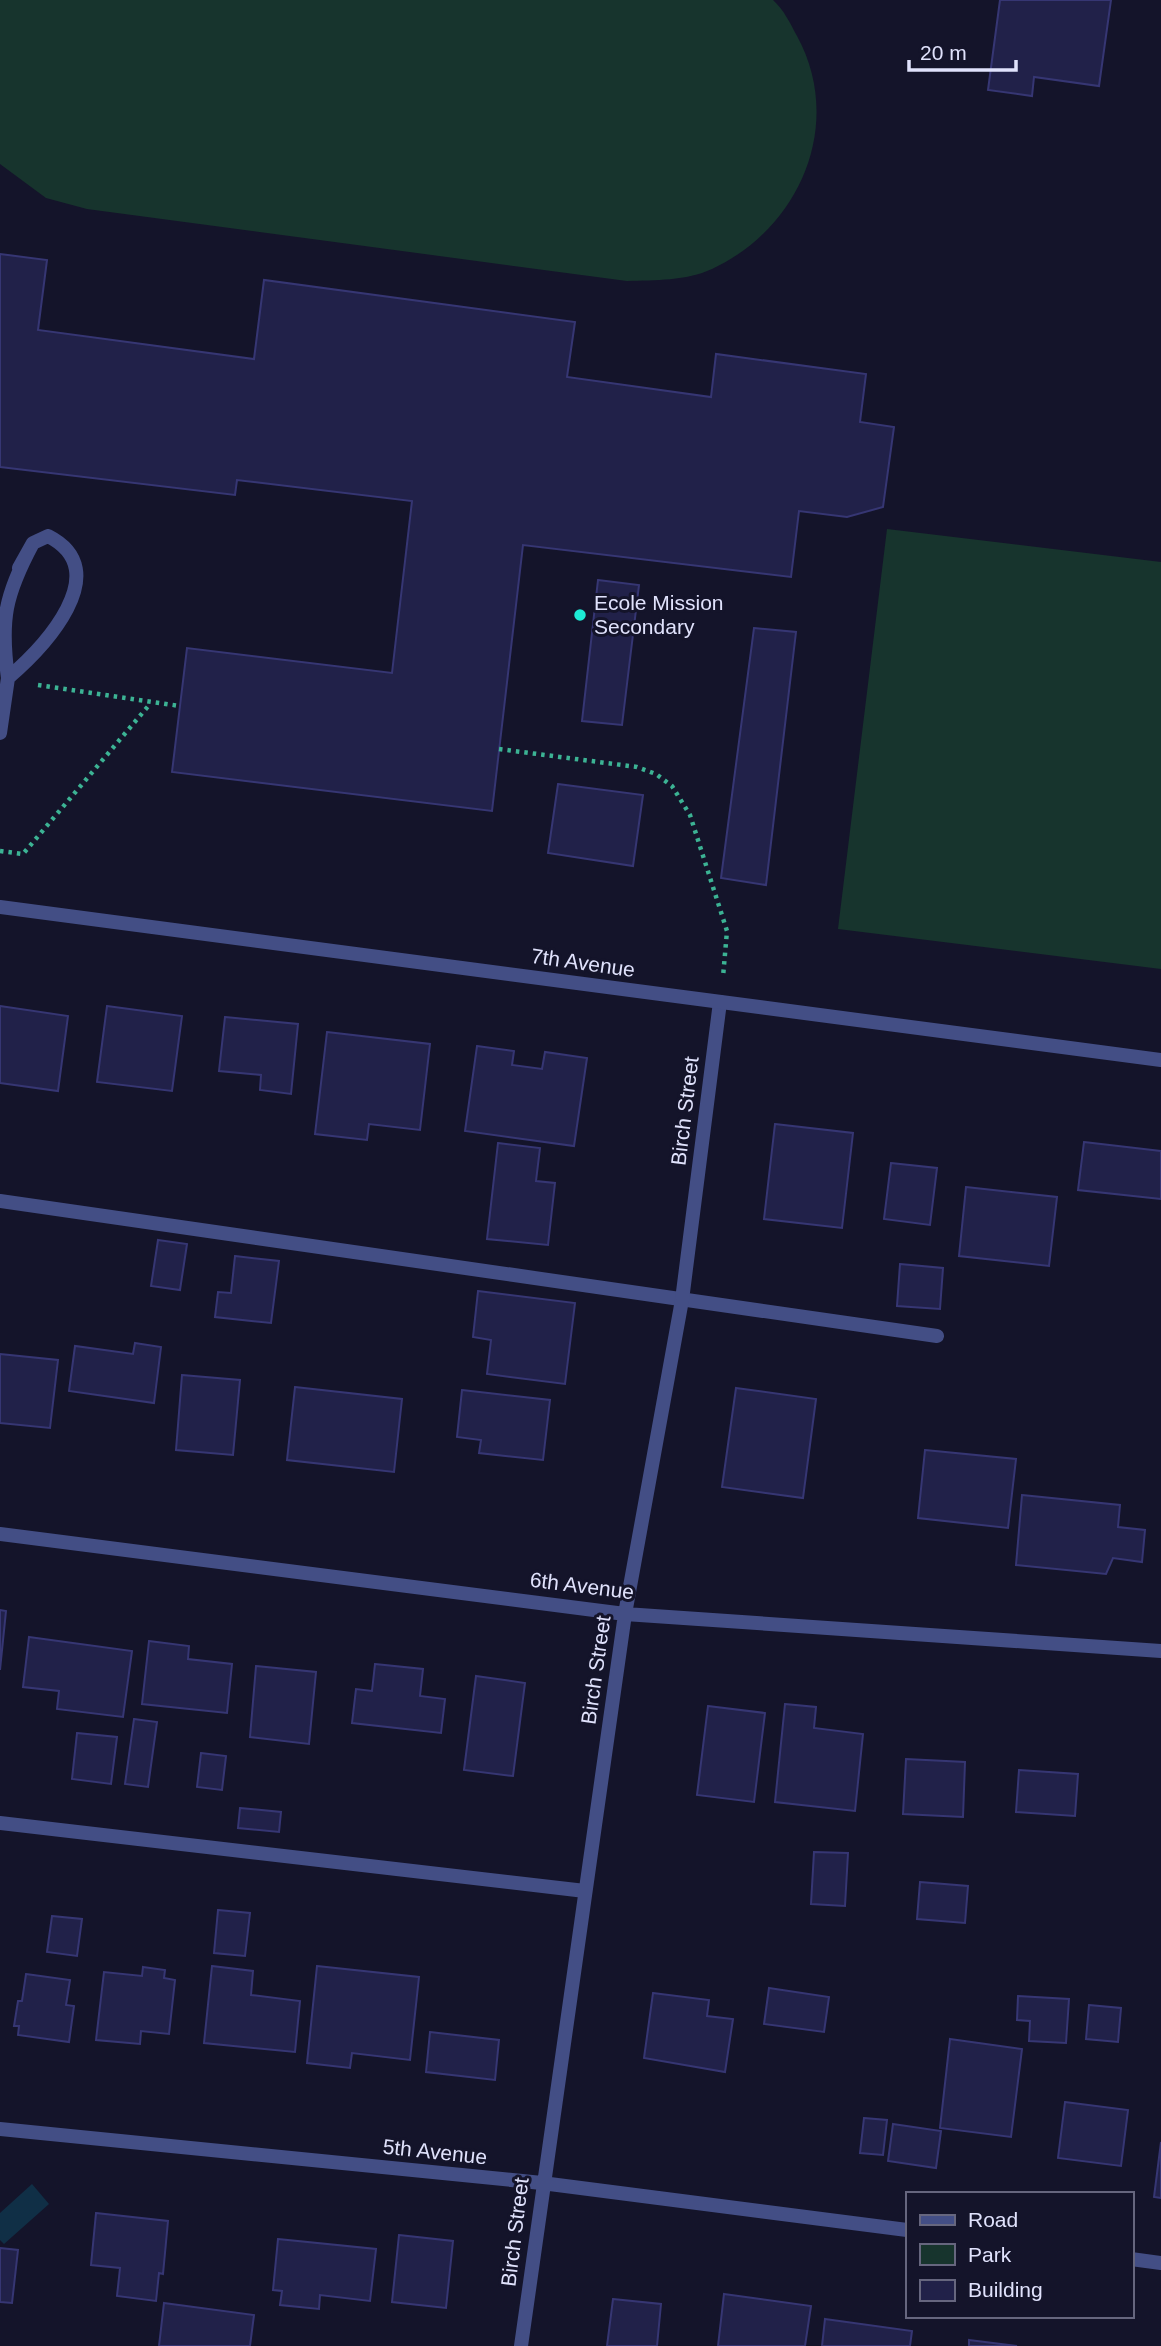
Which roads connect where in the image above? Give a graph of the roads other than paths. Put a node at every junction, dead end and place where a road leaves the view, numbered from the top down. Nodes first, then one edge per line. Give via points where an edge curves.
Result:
1 (8, 678) junction
2 (0, 733) edge
3 (0, 907) edge
4 (720, 1002) junction
5 (1161, 1060) edge
6 (0, 1201) edge
7 (682, 1300) junction
8 (937, 1336) dead end
9 (0, 1534) edge
10 (625, 1614) junction
11 (1161, 1651) edge
12 (0, 1823) edge
13 (585, 1891) junction
14 (0, 2129) edge
15 (542, 2183) junction
16 (906, 2231) edge
17 (1133, 2259) edge
18 (1161, 2263) edge
19 (521, 2346) edge

1 - 1 street via 56,628 76,586 74,561 64,544 48,536 33,543 12,586 2,634
1 - 2 street
3 - 4 street, 7th Avenue
4 - 5 street, 7th Avenue
4 - 7 street, Birch Street
6 - 7 street
7 - 8 street
7 - 10 street, Birch Street
9 - 10 street, 6th Avenue
10 - 11 street, 6th Avenue
10 - 13 street, Birch Street
12 - 13 street
13 - 15 street, Birch Street
14 - 15 street, 5th Avenue
15 - 16 street, 5th Avenue
15 - 19 street, Birch Street
17 - 18 street

